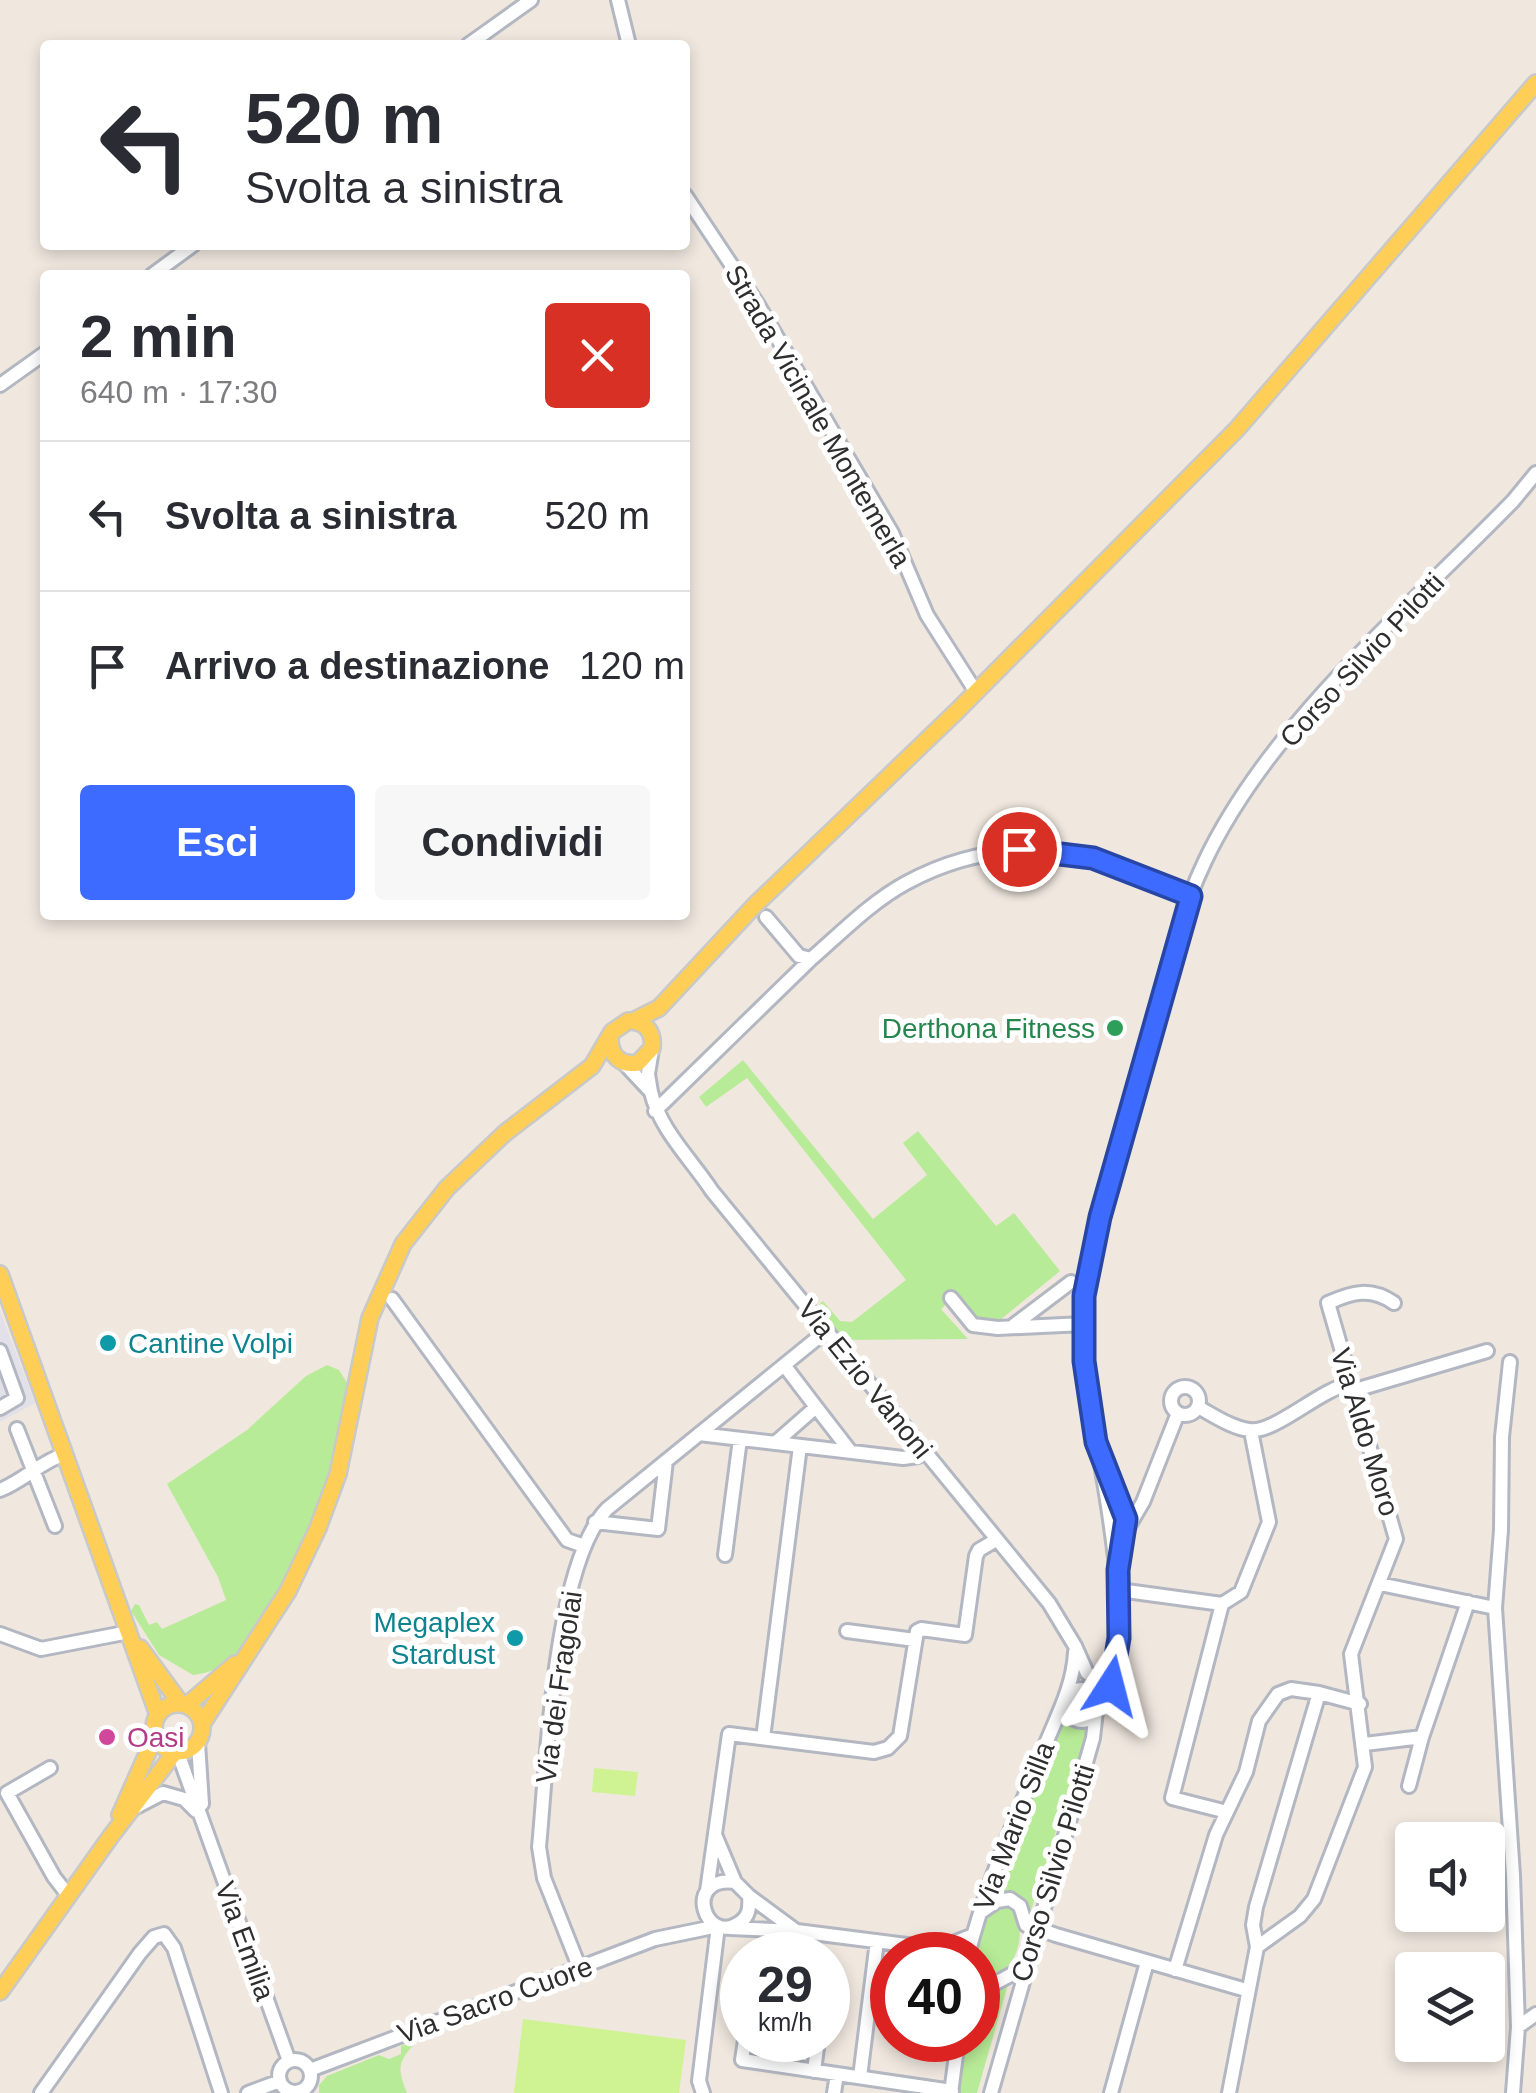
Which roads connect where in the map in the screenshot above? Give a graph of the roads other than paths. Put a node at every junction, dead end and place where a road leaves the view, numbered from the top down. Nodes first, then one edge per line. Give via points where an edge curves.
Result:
1 (530, 0) edge
2 (618, 0) edge
3 (475, 40) edge
4 (629, 40) edge
5 (1532, 94) edge
6 (690, 203) edge
7 (187, 250) edge
8 (159, 270) edge
9 (40, 356) edge
10 (0, 384) edge
11 (1536, 473) edge
12 (976, 692) junction
13 (1191, 896) junction
14 (766, 916) dead end
15 (811, 959) junction
16 (679, 988) junction
17 (633, 1021) junction
18 (610, 1039) junction
19 (652, 1045) junction
20 (624, 1063) junction
21 (581, 1076) junction
22 (650, 1092) junction
23 (656, 1111) junction
24 (0, 1274) edge
25 (1071, 1282) dead end
26 (951, 1298) dead end
27 (392, 1299) dead end
28 (1394, 1303) dead end
29 (1084, 1324) junction
30 (1012, 1327) junction
31 (826, 1331) junction
32 (1487, 1350) dead end
33 (0, 1351) edge
34 (1510, 1362) dead end
35 (784, 1364) junction
36 (1350, 1388) junction
37 (816, 1407) junction
38 (1198, 1407) junction
39 (0, 1408) edge
40 (1178, 1413) junction
41 (17, 1430) dead end
42 (1251, 1431) junction
43 (699, 1434) junction
44 (740, 1439) junction
45 (1096, 1442) junction
46 (775, 1443) junction
47 (800, 1446) junction
48 (924, 1450) junction
49 (850, 1451) junction
50 (64, 1454) junction
51 (666, 1461) junction
52 (35, 1471) junction
53 (0, 1490) edge
54 (1148, 1492) junction
55 (1120, 1500) junction
56 (1107, 1514) junction
57 (595, 1522) junction
58 (1126, 1525) junction
59 (55, 1526) dead end
60 (996, 1540) junction
61 (584, 1546) junction
62 (725, 1554) dead end
63 (1118, 1570) junction
64 (1380, 1584) junction
65 (1119, 1590) junction
66 (1468, 1602) junction
67 (1222, 1604) junction
68 (1494, 1608) junction
69 (847, 1631) dead end
70 (129, 1632) junction
71 (0, 1634) edge
72 (915, 1640) junction
73 (1075, 1646) junction
74 (1118, 1649) junction
75 (245, 1654) junction
76 (1096, 1678) junction
77 (1080, 1689) junction
78 (1318, 1692) junction
79 (1067, 1699) junction
80 (184, 1704) junction
81 (1360, 1704) junction
82 (1096, 1711) junction
83 (158, 1714) junction
84 (202, 1724) junction
85 (155, 1736) junction
86 (1422, 1737) junction
87 (763, 1738) junction
88 (198, 1743) junction
89 (1365, 1744) junction
90 (176, 1752) junction
91 (50, 1768) dead end
92 (1409, 1786) dead end
93 (134, 1809) junction
94 (1228, 1812) junction
95 (203, 1822) junction
96 (111, 1836) junction
97 (716, 1837) junction
98 (735, 1882) junction
99 (68, 1895) junction
100 (749, 1896) junction
101 (705, 1897) junction
102 (980, 1912) junction
103 (1024, 1919) junction
104 (724, 1927) junction
105 (1036, 1928) junction
106 (681, 1932) junction
107 (797, 1932) joint
108 (975, 1932) edge
109 (1257, 1946) junction
110 (1027, 1960) junction
111 (1147, 1962) junction
112 (580, 1969) junction
113 (1175, 1970) junction
114 (1000, 1979) edge
115 (3, 1982) edge
116 (1246, 1990) junction
117 (870, 1997) edge
118 (1536, 2014) edge
119 (1518, 2027) junction
120 (288, 2061) junction
121 (755, 2062) edge
122 (815, 2062) edge
123 (955, 2062) edge
124 (310, 2070) junction
125 (814, 2071) junction
126 (837, 2074) junction
127 (860, 2078) junction
128 (280, 2081) junction
129 (299, 2092) edge
130 (952, 2092) edge
131 (41, 2093) edge
132 (221, 2093) edge
133 (248, 2093) edge
134 (703, 2093) edge
135 (834, 2093) edge
136 (991, 2093) edge
137 (1111, 2093) edge
138 (1229, 2093) edge
139 (1512, 2093) edge

1 - 3 street
2 - 4 street
5 - 12 main road via 1237,428
6 - 12 street, Strada Vicinale Montemerla via 864,484 927,614
7 - 8 street
9 - 10 street
11 - 13 street, Corso Silvio Pilotti via 1304,717 1225,823
12 - 16 main road via 754,905
13 - 15 street via 1093,858 1019,849 944,866 905,884
13 - 29 street, Corso Silvio Pilotti via 1100,1217
14 - 15 street via 799,956
15 - 23 street
16 - 17 main road
16 - 19 main road
17 - 18 main road via 617,1026
17 - 19 main road via 644,1025
18 - 20 main road via 612,1054
18 - 21 main road
19 - 20 main road via 644,1060
19 - 22 street
20 - 21 main road
20 - 22 street
21 - 75 main road via 505,1133 447,1188 402,1244 370,1318 338,1474 318,1528 288,1592
22 - 23 street, Via Ezio Vanoni
23 - 31 street, Via Ezio Vanoni
24 - 50 main road
25 - 30 street
26 - 30 street via 973,1325
27 - 61 street via 567,1540
28 - 36 street, Via Aldo Moro via 1380,1293 1346,1294 1328,1303
29 - 30 street
29 - 45 street, Corso Silvio Pilotti
31 - 35 street, Via dei Fragolai
31 - 48 street, Via Ezio Vanoni
32 - 36 street
33 - 39 street via 17,1398
34 - 68 street
35 - 37 street
35 - 43 street, Via dei Fragolai
36 - 42 street via 1328,1390
36 - 64 street, Via Aldo Moro via 1396,1539
37 - 46 street
37 - 49 street
38 - 40 street
38 - 40 street via 1195,1390 1181,1387 1172,1397
38 - 42 street
40 - 54 street
41 - 52 street
42 - 67 street via 1269,1522 1241,1592
43 - 44 street
43 - 51 street, Via dei Fragolai
44 - 46 street
44 - 62 street
45 - 55 street, Corso Silvio Pilotti
45 - 56 street, Corso Silvio Pilotti
46 - 47 street
47 - 49 street
47 - 87 street
48 - 49 street via 904,1458
48 - 60 street, Via Ezio Vanoni
50 - 52 street
50 - 70 main road
51 - 57 street, Via dei Fragolai
51 - 57 street via 658,1529
52 - 53 street
52 - 59 street
54 - 55 street
54 - 58 street
55 - 56 street
55 - 58 street, Corso Silvio Pilotti
56 - 58 street
56 - 63 street, Corso Silvio Pilotti
57 - 61 street, Via dei Fragolai
58 - 63 street, Corso Silvio Pilotti
60 - 72 street via 976,1556 965,1634 920,1629
60 - 73 street, Via Ezio Vanoni via 1049,1602
61 - 112 street, Via dei Fragolai via 559,1656 539,1847 544,1878
63 - 65 street, Corso Silvio Pilotti
64 - 66 street
64 - 81 street, Via Aldo Moro via 1351,1654
65 - 67 street
65 - 74 street, Corso Silvio Pilotti
66 - 68 street
66 - 86 street
67 - 94 street via 1172,1798
68 - 119 street
69 - 72 street
70 - 71 street via 41,1649
70 - 80 main road
70 - 83 main road
72 - 87 street via 900,1736 888,1748 874,1752
73 - 76 street, Via Ezio Vanoni
73 - 79 street
74 - 76 street
74 - 82 street, Corso Silvio Pilotti via 1111,1686
75 - 80 main road
75 - 84 main road
76 - 77 street
77 - 79 street
77 - 82 street via 1096,1697
78 - 81 street
78 - 94 street via 1291,1689 1268,1706
78 - 109 street via 1256,1908
79 - 82 street, Corso Silvio Pilotti via 1066,1710 1076,1720
79 - 102 street, Via Mario Silla
80 - 83 main road
80 - 84 main road
81 - 89 street, Via Aldo Moro
82 - 105 street, Corso Silvio Pilotti
83 - 85 main road
84 - 88 main road
85 - 90 main road
85 - 96 main road
86 - 89 street
86 - 92 street
87 - 97 street via 729,1734
88 - 90 main road
88 - 95 street, Via Emilia
89 - 109 street, Via Aldo Moro via 1365,1767 1314,1899
90 - 93 main road
90 - 95 street, Via Emilia
91 - 99 street via 7,1793
93 - 95 street via 172,1794
93 - 96 main road
94 - 113 street
95 - 120 street, Via Emilia
96 - 99 main road
97 - 98 street
97 - 101 street
98 - 100 street
98 - 101 street via 723,1880
99 - 115 main road
100 - 104 street via 743,1921
100 - 107 street
101 - 104 street via 705,1914
101 - 106 street
102 - 103 street via 1010,1899
102 - 108 street, Via Mario Silla
103 - 105 street
103 - 110 street
104 - 106 street, Via Sacro Cuore
104 - 107 street, Via Sacro Cuore
104 - 134 street via 699,2080
105 - 110 street, Corso Silvio Pilotti
105 - 111 street
106 - 112 street, Via Sacro Cuore
109 - 116 street
110 - 114 street
110 - 136 street, Corso Silvio Pilotti
111 - 113 street
111 - 137 street
112 - 124 street, Via Sacro Cuore
113 - 116 street
116 - 138 street
117 - 127 street
118 - 119 street
119 - 139 street
120 - 124 street via 299,2060
120 - 128 street
121 - 125 street
122 - 125 street
123 - 130 street
124 - 129 street via 310,2083
125 - 126 street
126 - 127 street
126 - 135 street
127 - 130 street
128 - 129 street
128 - 133 street
131 - 132 street via 140,1953 164,1934

